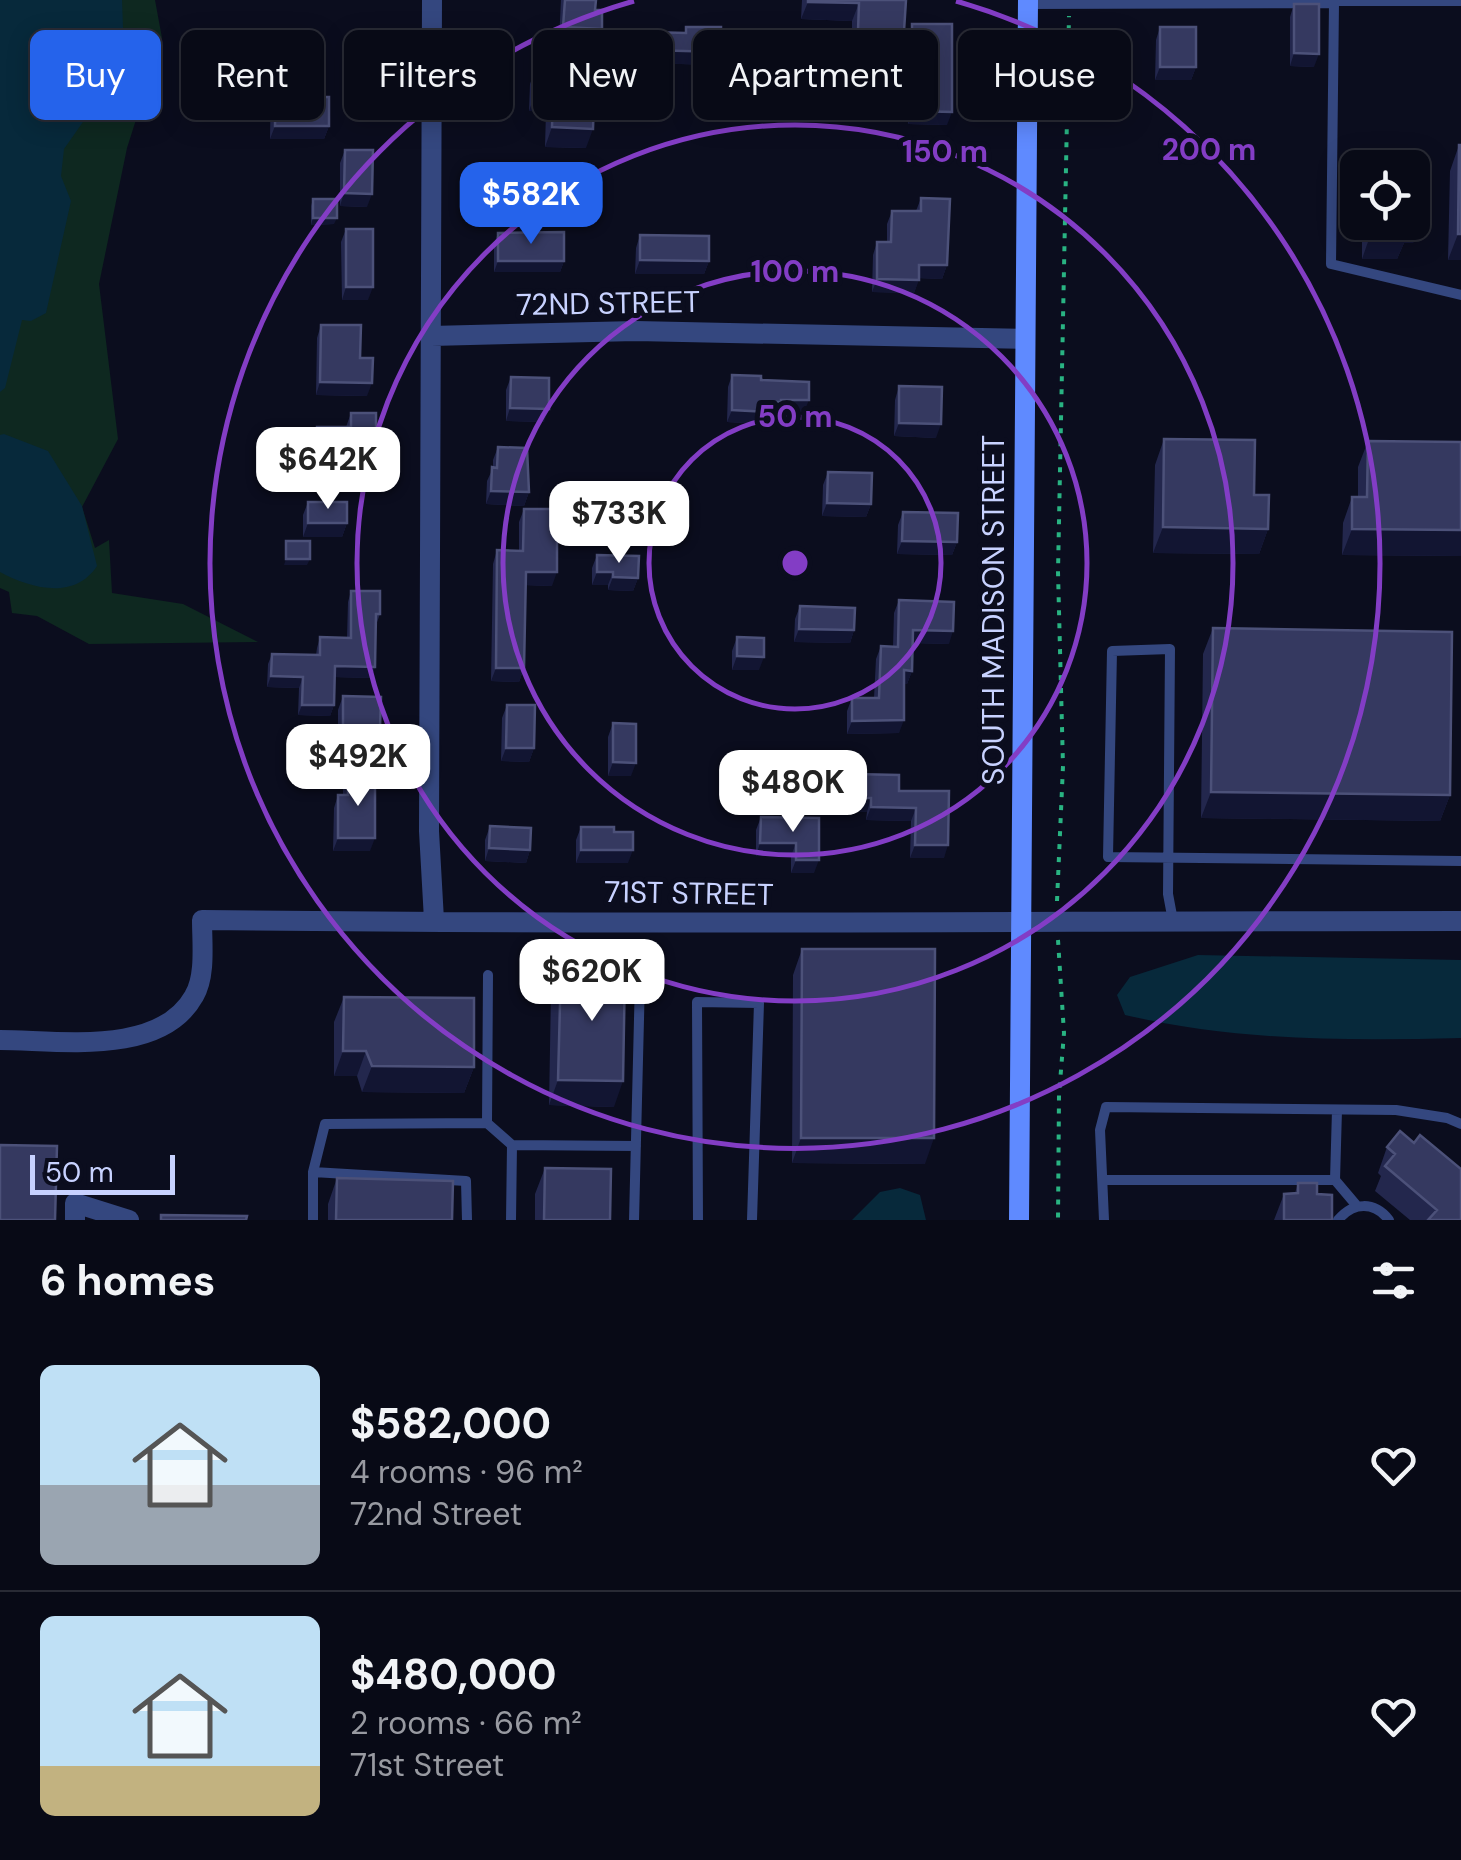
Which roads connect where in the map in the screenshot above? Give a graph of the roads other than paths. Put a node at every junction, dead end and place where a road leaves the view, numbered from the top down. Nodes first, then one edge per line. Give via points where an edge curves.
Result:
1 (432, 0) edge
2 (1461, 1) edge
3 (1028, 2) edge
4 (1334, 2) edge
5 (1461, 295) edge
6 (431, 336) junction
7 (1025, 338) junction
8 (1168, 857) junction
9 (1461, 861) edge
10 (434, 920) junction
11 (1461, 921) edge
12 (1022, 922) junction
13 (1173, 922) junction
14 (488, 976) dead end
15 (640, 980) dead end
16 (0, 1040) edge
17 (1337, 1110) junction
18 (488, 1123) junction
19 (1461, 1124) edge
20 (512, 1145) junction
21 (636, 1146) junction
22 (312, 1172) junction
23 (1103, 1180) junction
24 (1335, 1180) junction
25 (1357, 1206) junction
26 (75, 1220) edge
27 (129, 1220) edge
28 (313, 1220) edge
29 (467, 1220) edge
30 (510, 1220) edge
31 (634, 1220) edge
32 (698, 1220) edge
33 (752, 1220) edge
34 (1018, 1220) edge
35 (1104, 1220) edge
36 (1338, 1220) edge
37 (1389, 1220) edge

1 - 6 street
2 - 4 lane
3 - 4 lane
3 - 7 street, SOUTH MADISON STREET
4 - 5 lane via 1331,264
6 - 7 street, 72ND STREET via 636,330
6 - 10 street via 428,832
7 - 12 street, SOUTH MADISON STREET
8 - 8 lane via 1108,857 1112,651 1170,649
8 - 9 lane
8 - 13 lane
10 - 12 street, 71ST STREET
10 - 16 street, 71ST STREET via 202,920 196,994 164,1026 109,1040
11 - 13 street, 71ST STREET
12 - 13 street, 71ST STREET
12 - 34 street, SOUTH MADISON STREET
14 - 18 lane
15 - 21 lane
17 - 19 lane via 1396,1110
17 - 23 lane via 1106,1107 1100,1130
17 - 24 lane
18 - 20 lane
18 - 22 lane via 326,1124
20 - 21 lane
20 - 30 lane
21 - 31 lane
22 - 28 lane
22 - 29 lane via 466,1181
23 - 24 lane
23 - 35 lane
24 - 25 lane
25 - 36 lane
25 - 37 lane via 1375,1208
26 - 27 street via 75,1203
32 - 33 lane via 696,1002 759,1003

